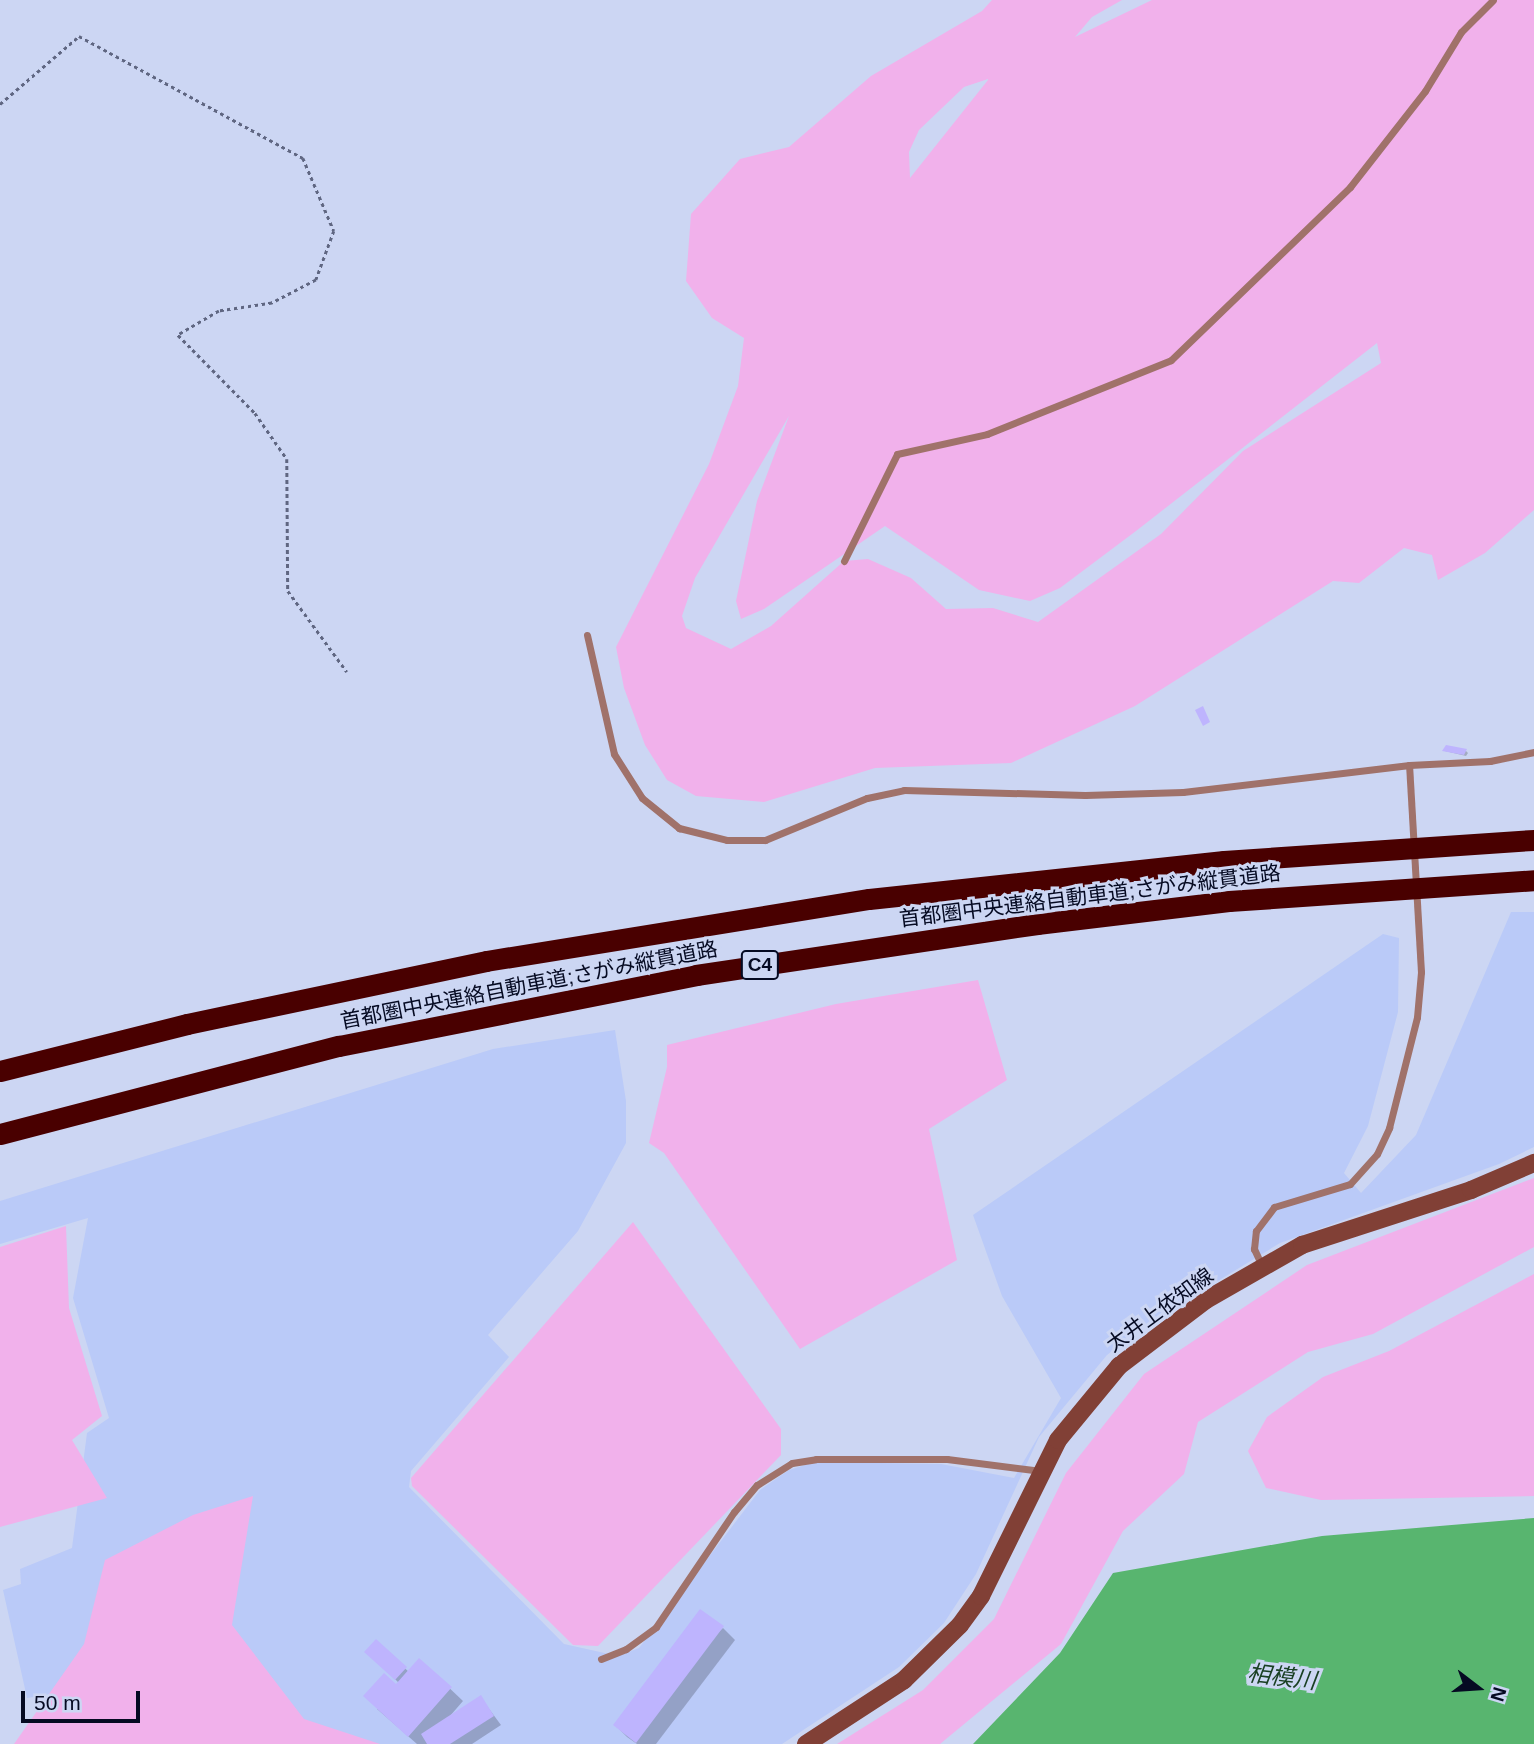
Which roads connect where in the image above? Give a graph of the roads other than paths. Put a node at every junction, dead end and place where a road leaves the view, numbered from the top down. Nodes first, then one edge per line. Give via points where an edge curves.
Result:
1 (1493, 0) edge
2 (844, 561) dead end
3 (587, 635) dead end
4 (1534, 752) edge
5 (1409, 765) junction
6 (1534, 840) edge
7 (1534, 880) edge
8 (0, 1071) edge
9 (0, 1134) edge
10 (1534, 1163) edge
11 (1262, 1267) junction
12 (1042, 1471) junction
13 (601, 1659) dead end
14 (806, 1744) edge

1 - 2 lane via 1461,32 1425,91 1350,187 1171,360 987,434 897,454
3 - 5 lane via 614,754 642,798 679,828 727,840 765,840 867,798 904,790 1085,795 1184,792
4 - 5 lane via 1490,761
5 - 11 lane via 1422,937 1417,1017 1389,1128 1377,1154 1350,1184 1274,1206 1256,1231 1254,1249
6 - 8 highway, 首都圏中央連絡自動車道;さがみ縦貫道路 / C4 via 1198,864 882,898 721,922 472,964 187,1024
7 - 9 highway, 首都圏中央連絡自動車道;さがみ縦貫道路 / C4 via 1229,901 1037,923 696,975 339,1046
10 - 11 main road, 太井上依知線 via 1471,1190 1302,1245
11 - 12 main road, 太井上依知線 via 1206,1300 1119,1366 1058,1440
12 - 13 lane via 947,1459 792,1463 757,1485 734,1512 656,1627 626,1649
12 - 14 main road, 太井上依知線 via 981,1596 960,1625 904,1680

